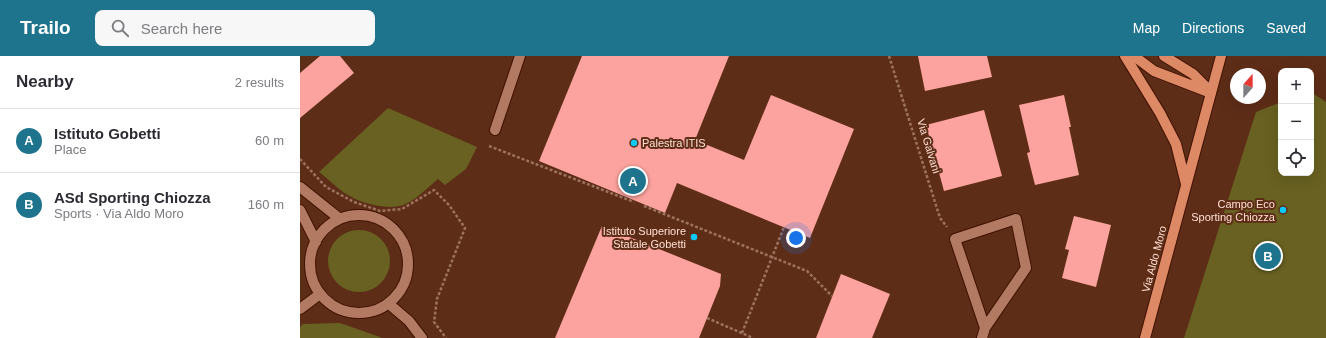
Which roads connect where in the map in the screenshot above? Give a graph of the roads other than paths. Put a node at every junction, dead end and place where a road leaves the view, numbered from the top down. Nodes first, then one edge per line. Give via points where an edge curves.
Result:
1 (520, 56) edge
2 (1125, 56) edge
3 (1134, 56) edge
4 (1164, 56) edge
5 (1221, 56) edge
6 (1211, 93) junction
7 (495, 130) dead end
8 (1186, 186) junction
9 (300, 187) edge
10 (300, 210) edge
11 (340, 219) junction
12 (316, 242) junction
13 (320, 294) junction
14 (389, 304) junction
15 (300, 309) edge
16 (986, 328) junction
17 (422, 338) edge
18 (982, 338) edge
19 (1145, 338) edge

1 - 7 street
2 - 8 main road, Via Aldo Moro via 1176,144
3 - 6 main road via 1154,70
4 - 6 main road via 1193,74
5 - 6 main road, Via Aldo Moro
6 - 8 main road, Via Aldo Moro
8 - 19 main road, Via Aldo Moro
9 - 11 street
10 - 12 street
11 - 12 street via 324,230
11 - 14 street via 360,215 374,218 387,224 400,236 407,252 408,272 401,290
12 - 13 street via 310,265
13 - 14 street via 338,308 358,313 374,311
13 - 15 street
14 - 17 street via 409,321
16 - 16 street via 1026,268 1016,219 955,239
16 - 18 street

